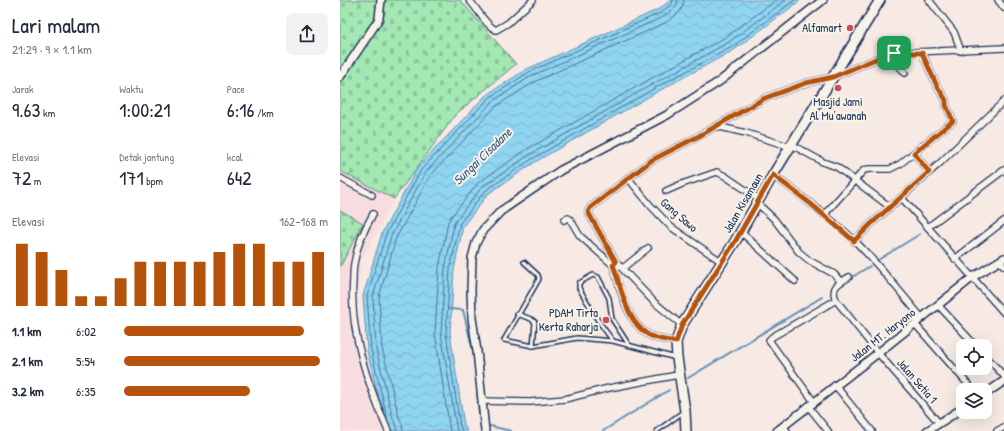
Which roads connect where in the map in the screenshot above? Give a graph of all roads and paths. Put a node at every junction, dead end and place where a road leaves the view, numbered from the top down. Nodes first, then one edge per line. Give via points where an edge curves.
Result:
1 (382, 0) edge
2 (469, 0) edge
3 (533, 0) edge
4 (824, 0) edge
5 (880, 0) edge
6 (929, 0) edge
7 (998, 0) edge
8 (1004, 8) edge
9 (1004, 48) edge
10 (961, 51) junction
11 (922, 53) junction
12 (889, 54) junction
13 (905, 73) dead end
14 (340, 77) edge
15 (833, 77) junction
16 (1004, 101) edge
17 (716, 126) junction
18 (791, 146) junction
19 (914, 153) junction
20 (1004, 170) edge
21 (929, 172) junction
22 (773, 175) junction
23 (340, 178) edge
24 (628, 178) junction
25 (854, 180) junction
26 (666, 191) dead end
27 (372, 195) dead end
28 (901, 197) junction
29 (758, 201) junction
30 (890, 207) junction
31 (373, 214) dead end
32 (824, 215) junction
33 (564, 220) dead end
34 (1004, 221) edge
35 (928, 227) junction
36 (740, 232) junction
37 (854, 241) junction
38 (648, 248) dead end
39 (955, 259) junction
40 (524, 262) dead end
41 (722, 262) junction
42 (1003, 262) edge
43 (614, 263) junction
44 (623, 268) junction
45 (849, 277) dead end
46 (973, 277) junction
47 (795, 281) dead end
48 (841, 282) junction
49 (836, 300) junction
50 (938, 305) junction
51 (1004, 313) edge
52 (517, 314) junction
53 (922, 318) junction
54 (915, 324) junction
55 (682, 325) junction
56 (970, 339) edge
57 (613, 341) junction
58 (676, 342) junction
59 (629, 345) junction
60 (533, 346) junction
61 (878, 354) junction
62 (677, 358) junction
63 (992, 363) edge
64 (678, 375) junction
65 (1004, 376) edge
66 (1004, 381) edge
67 (967, 383) edge
68 (835, 385) junction
69 (992, 389) edge
70 (482, 401) junction
71 (811, 404) junction
72 (685, 411) junction
73 (956, 412) edge
74 (939, 423) junction
75 (1004, 427) edge
76 (785, 429) edge
77 (685, 430) edge
78 (388, 431) edge
79 (485, 431) edge
80 (657, 431) edge
81 (777, 431) edge
82 (828, 431) edge
83 (872, 431) edge
84 (927, 431) edge
85 (998, 431) edge

1 - 14 street via 377,22
2 - 3 street via 496,30 508,23
4 - 70 street via 715,85 667,115 561,170 501,211 483,230 476,243 471,274 472,318
5 - 15 main road, Jalan Kisamaun
6 - 10 street via 954,32
7 - 8 street
9 - 10 street
10 - 11 street
11 - 12 street
11 - 19 street via 946,100 953,121
12 - 13 street
12 - 15 street
15 - 17 street via 771,95
15 - 18 main road, Jalan Kisamaun
16 - 21 street
17 - 18 street
17 - 24 street via 652,160
18 - 22 main road, Jalan Kisamaun
18 - 25 street via 837,167
19 - 21 street
19 - 25 street via 890,169 864,170
20 - 35 street
21 - 28 street
22 - 29 main road, Jalan Kisamaun
22 - 32 street
23 - 27 street
24 - 41 street, Gang Sawo via 671,227
24 - 43 street via 588,211
25 - 30 street
25 - 32 street
26 - 29 street via 717,172
28 - 30 street
28 - 35 street
29 - 36 main road, Jalan Kisamaun
29 - 48 street via 799,252 834,274
30 - 37 street
31 - 78 street via 361,236 354,260 352,296 367,379
32 - 37 street
33 - 43 street via 570,219 580,236
34 - 39 street
35 - 39 street
36 - 41 main road, Jalan Kisamaun
36 - 47 street
37 - 53 street
38 - 44 street
39 - 46 street
40 - 52 lane via 539,279
41 - 55 main road, Jalan Kisamaun
42 - 46 street, Jalan MT. Haryono
43 - 44 street
43 - 58 street via 626,305 640,327 645,333 656,338
44 - 55 street via 659,307
45 - 48 street
46 - 50 street, Jalan MT. Haryono
46 - 51 street
48 - 49 street via 834,288
49 - 61 street, Jalan Setia 1
49 - 71 street via 769,340
50 - 53 street, Jalan MT. Haryono
50 - 56 street
52 - 60 lane via 535,322
52 - 60 lane via 504,340
53 - 54 street, Jalan MT. Haryono
54 - 61 street, Jalan MT. Haryono
54 - 67 street
55 - 58 main road, Jalan Kisamaun
57 - 59 lane
57 - 59 lane via 579,288 579,283 593,275 598,277 609,298 612,319
57 - 60 lane via 577,338
58 - 62 main road, Jalan Kisamaun
59 - 62 lane
61 - 68 street, Jalan MT. Haryono
61 - 74 street, Jalan Setia 1
62 - 64 main road, Jalan Kisamaun
63 - 65 street
64 - 70 street via 559,399 530,402
64 - 72 main road, Jalan Kisamaun
66 - 69 street
68 - 71 street, Jalan MT. Haryono
68 - 83 street
70 - 79 street
71 - 76 street, Jalan MT. Haryono
71 - 82 street
72 - 77 main road, Jalan Kisamaun
72 - 80 lane
73 - 74 street
74 - 84 street
75 - 85 street
76 - 81 street, Jalan MT. Haryono

